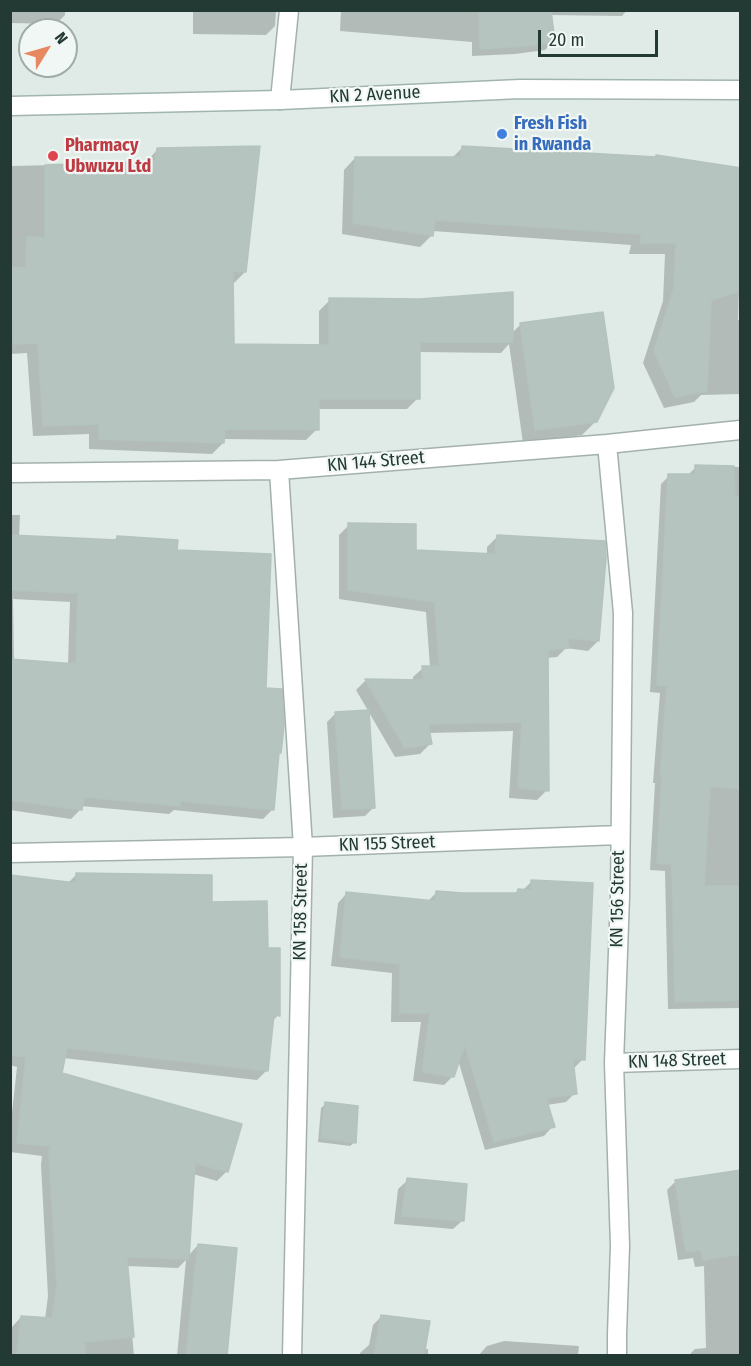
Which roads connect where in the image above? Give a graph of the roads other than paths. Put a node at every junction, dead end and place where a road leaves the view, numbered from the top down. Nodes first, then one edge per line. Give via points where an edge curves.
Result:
1 (289, 10) edge
2 (741, 90) edge
3 (280, 100) junction
4 (10, 106) edge
5 (741, 430) edge
6 (607, 444) junction
7 (279, 470) junction
8 (10, 473) edge
9 (620, 835) junction
10 (303, 847) junction
11 (10, 853) edge
12 (741, 1059) edge
13 (614, 1063) junction
14 (292, 1356) edge
15 (617, 1356) edge

1 - 3 street
2 - 3 street, KN 2 Avenue via 520,89
3 - 4 street, KN 2 Avenue
5 - 6 street, KN 144 Street
6 - 7 street, KN 144 Street
6 - 9 street, KN 156 Street via 622,613
7 - 8 street, KN 144 Street
7 - 10 street, KN 158 Street
9 - 10 street, KN 155 Street
9 - 13 street, KN 156 Street
10 - 11 street, KN 155 Street
10 - 14 street, KN 158 Street
12 - 13 street, KN 148 Street
13 - 15 street, KN 156 Street via 620,1246

